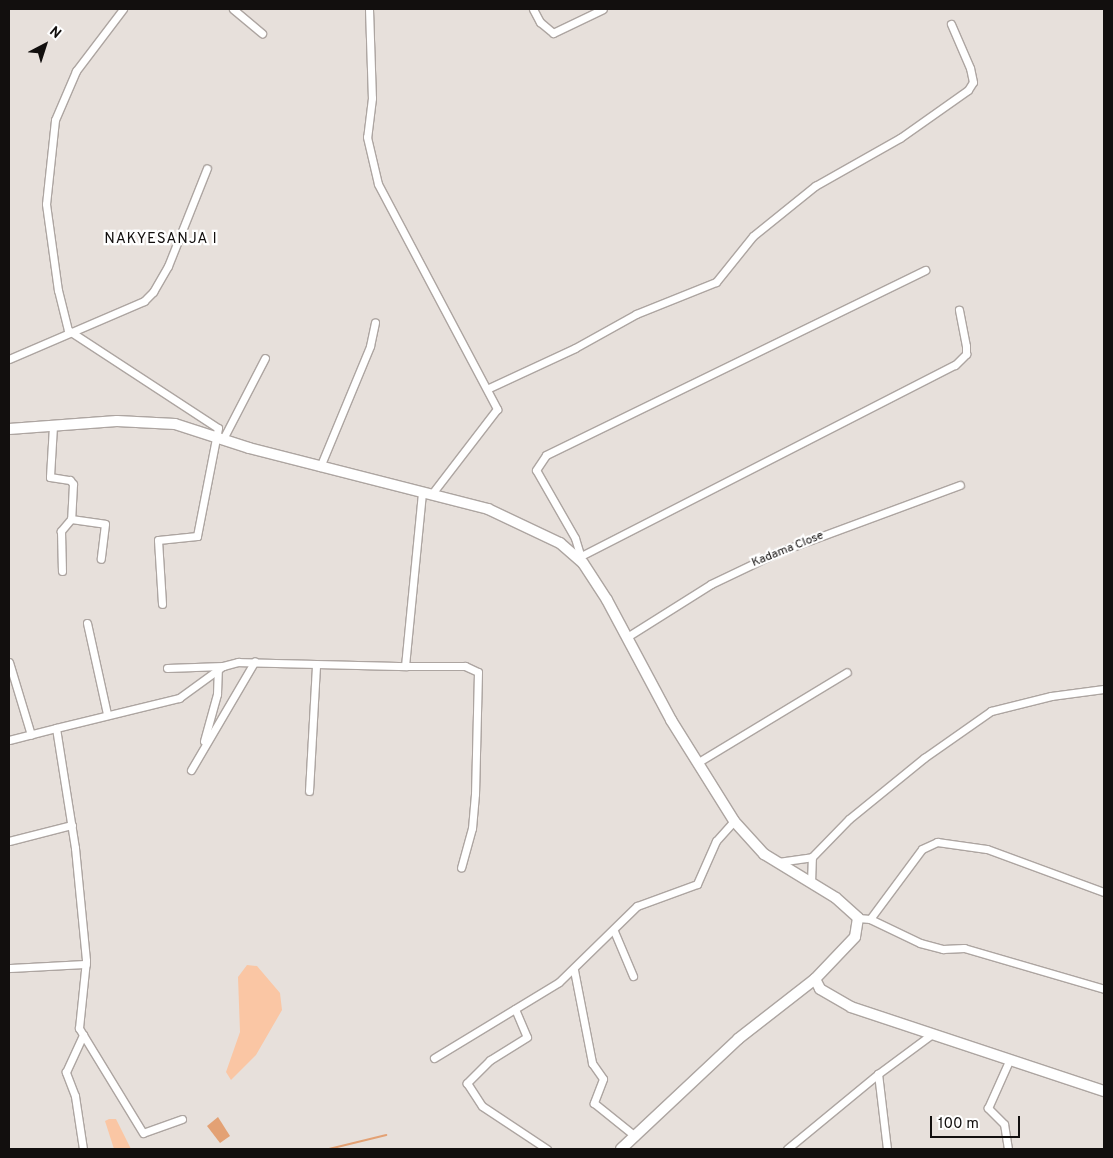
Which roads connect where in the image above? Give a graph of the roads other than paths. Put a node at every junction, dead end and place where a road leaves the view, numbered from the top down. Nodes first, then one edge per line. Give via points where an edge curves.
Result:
1 (123, 9) edge
2 (233, 9) edge
3 (369, 9) edge
4 (533, 9) edge
5 (603, 9) edge
6 (951, 24) dead end
7 (262, 33) dead end
8 (207, 168) dead end
9 (925, 270) dead end
10 (959, 310) dead end
11 (375, 323) dead end
12 (68, 330) junction
13 (265, 358) dead end
14 (9, 359) edge
15 (489, 388) junction
16 (53, 426) junction
17 (9, 429) edge
18 (221, 438) junction
19 (320, 467) junction
20 (960, 485) dead end
21 (426, 495) junction
22 (71, 519) junction
23 (102, 559) dead end
24 (582, 560) junction
25 (62, 570) dead end
26 (162, 604) dead end
27 (87, 623) dead end
28 (627, 637) junction
29 (9, 662) edge
30 (255, 662) junction
31 (316, 665) junction
32 (405, 666) junction
33 (168, 668) dead end
34 (221, 669) junction
35 (847, 672) dead end
36 (1104, 688) edge
37 (106, 714) junction
38 (56, 728) junction
39 (31, 734) junction
40 (9, 740) edge
41 (697, 763) junction
42 (308, 791) dead end
43 (734, 822) junction
44 (72, 825) junction
45 (9, 841) edge
46 (812, 857) junction
47 (775, 862) junction
48 (461, 868) dead end
49 (811, 883) junction
50 (1104, 892) edge
51 (858, 918) junction
52 (870, 919) junction
53 (614, 931) junction
54 (86, 964) junction
55 (9, 968) edge
56 (574, 970) junction
57 (633, 976) dead end
58 (815, 980) junction
59 (1104, 989) edge
60 (514, 1008) junction
61 (932, 1034) junction
62 (83, 1035) junction
63 (434, 1058) dead end
64 (1009, 1061) junction
65 (878, 1074) junction
66 (1104, 1091) edge
67 (182, 1119) dead end
68 (635, 1136) junction
69 (82, 1149) edge
70 (548, 1149) edge
71 (621, 1149) edge
72 (786, 1149) edge
73 (887, 1149) edge
74 (1008, 1149) edge

1 - 12 street via 76,71 55,120 50,147 46,204 58,290
2 - 7 street
3 - 15 street via 372,98 367,137 378,184
4 - 5 street via 540,22 553,32
6 - 15 street via 970,68 973,82 968,90 900,138 815,186 753,236 716,282 636,314 575,348
8 - 12 street via 168,266 153,292 144,300
9 - 24 street via 546,455 536,470 575,538
10 - 24 street via 966,354 954,365
11 - 19 street via 370,346
12 - 14 street
12 - 18 street via 213,422
13 - 18 street
15 - 21 street via 496,416
16 - 17 street
16 - 18 street via 150,421
16 - 22 street via 50,477 72,482
18 - 19 street
18 - 26 street via 197,536 158,540
19 - 21 street
20 - 28 street, Kadama Close via 776,553 711,584
21 - 24 street via 488,509 533,528
21 - 32 street
22 - 23 street via 105,524
22 - 25 street via 61,531
24 - 28 street
27 - 37 street
28 - 41 street
29 - 39 street
30 - 31 street
30 - 34 street
30 - 34 street via 191,770 210,724
31 - 32 street
31 - 42 street
32 - 48 street via 466,666 478,672 475,794 472,828
33 - 34 street
34 - 37 street via 179,698
35 - 41 street
36 - 46 street via 1006,706 975,720 849,819
37 - 38 street
38 - 39 street
38 - 44 street
39 - 40 street
41 - 43 street
43 - 47 street
43 - 53 street via 716,841 697,884 637,906
44 - 45 street
44 - 54 street
46 - 47 street
46 - 49 street
47 - 49 street
49 - 51 street via 836,898
50 - 52 street via 987,849 936,842 917,854
51 - 52 street
51 - 58 street via 855,937
52 - 59 street via 920,943 943,949 964,948
53 - 56 street
53 - 57 street
54 - 55 street
54 - 62 street via 79,1024
56 - 60 street
56 - 68 street via 592,1063 603,1079 594,1103
58 - 61 street via 820,989 840,1003
58 - 68 street via 738,1040
60 - 63 street
60 - 70 street via 527,1037 490,1060 468,1083 482,1106
61 - 64 street
61 - 65 street
62 - 67 street via 143,1133
62 - 69 street via 66,1072 75,1096
64 - 66 street
64 - 74 street via 988,1108 1004,1124
65 - 72 street
65 - 73 street
68 - 71 street

